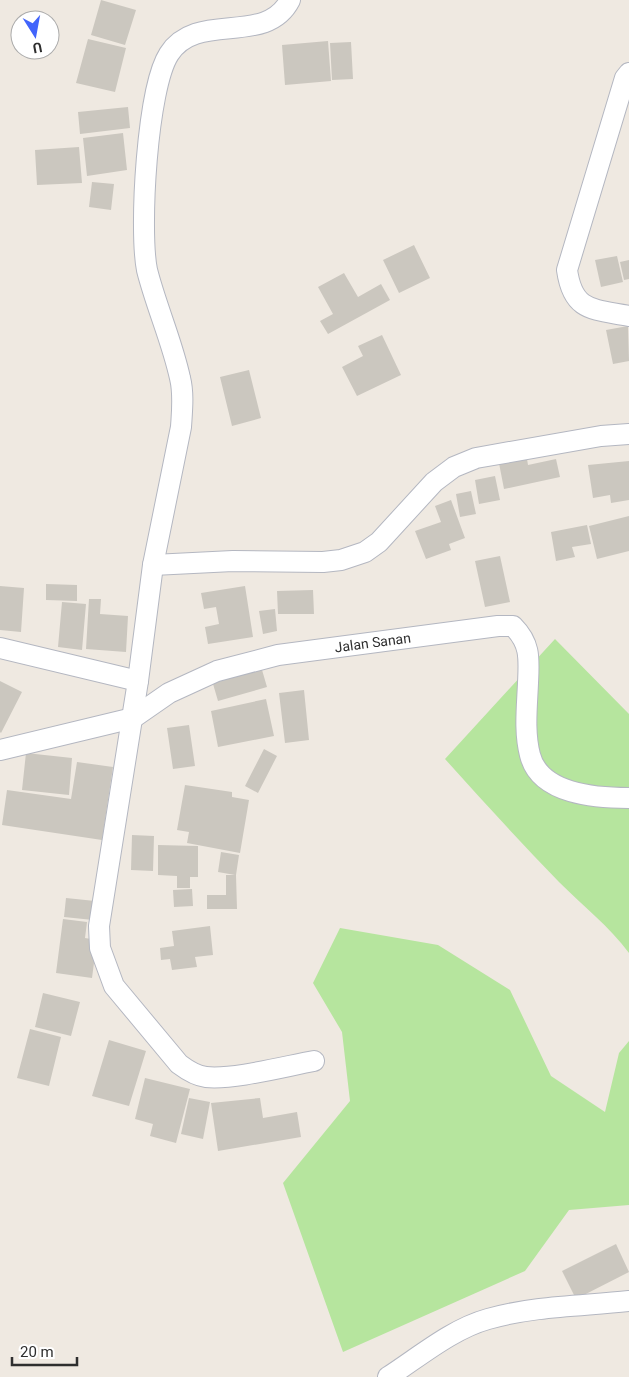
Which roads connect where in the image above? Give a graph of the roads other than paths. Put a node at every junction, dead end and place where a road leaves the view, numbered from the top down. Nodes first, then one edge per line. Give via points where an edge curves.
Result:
1 (290, 0) edge
2 (629, 72) edge
3 (629, 316) edge
4 (629, 434) edge
5 (153, 565) junction
6 (0, 648) edge
7 (138, 681) junction
8 (132, 718) junction
9 (0, 750) edge
10 (629, 798) edge
11 (314, 1061) dead end
12 (629, 1301) edge
13 (388, 1377) edge

1 - 5 street via 275,18 259,24 202,30 183,39 169,53 158,75 149,144 143,246 181,379 183,405
2 - 3 street via 567,270 569,287 578,302
4 - 5 street via 476,458 454,467 434,482 380,542 365,552 341,560
5 - 7 street
6 - 7 street
7 - 8 street
8 - 9 street, Jalan Sanan
8 - 10 street, Jalan Sanan via 169,693 217,671 278,655 513,626 524,636 529,656 526,730 530,758 543,776 570,793
8 - 11 street via 99,926 100,948 114,986 178,1064 192,1073 206,1077 224,1076
12 - 13 street via 518,1312 487,1319 459,1332

